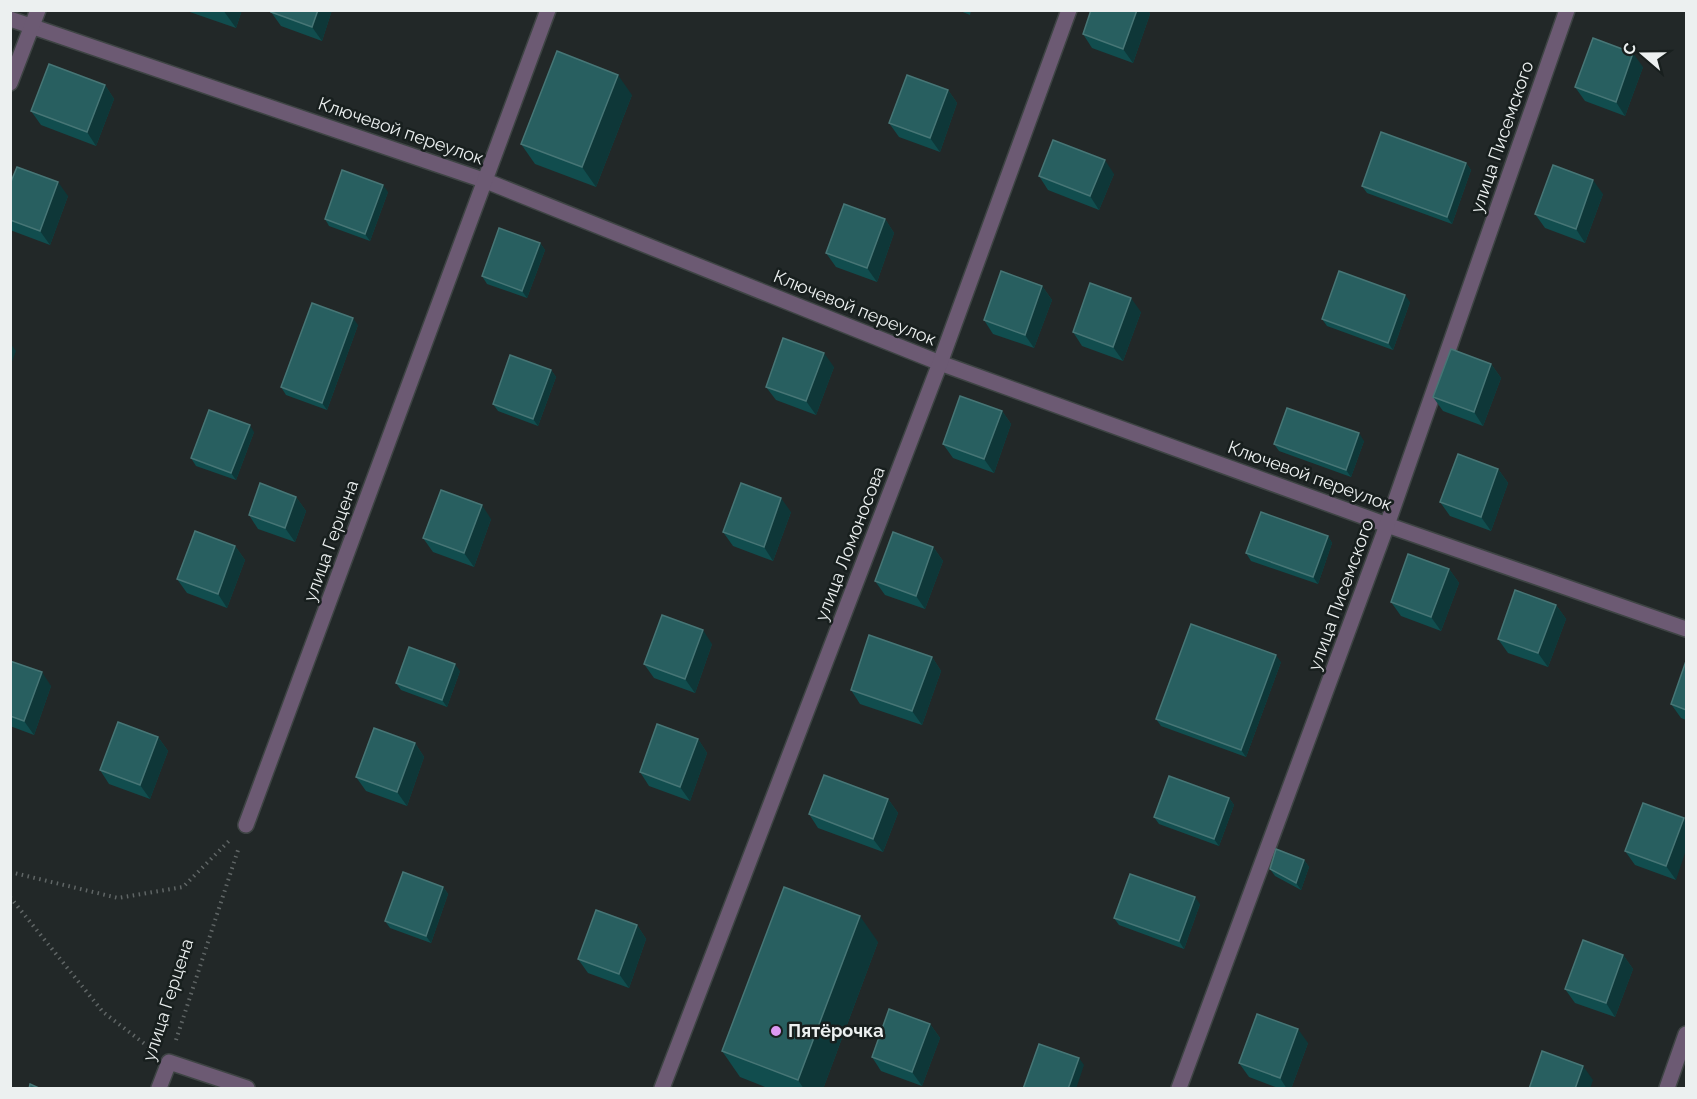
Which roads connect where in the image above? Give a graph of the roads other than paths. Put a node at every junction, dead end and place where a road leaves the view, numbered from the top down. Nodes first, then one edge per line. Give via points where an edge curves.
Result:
1 (38, 10) edge
2 (548, 10) edge
3 (1069, 10) edge
4 (1567, 10) edge
5 (10, 19) edge
6 (32, 27) junction
7 (10, 83) edge
8 (486, 181) junction
9 (940, 363) junction
10 (1387, 525) junction
11 (1686, 629) edge
12 (246, 825) road end
13 (1686, 1034) edge
14 (159, 1089) edge
15 (248, 1089) edge
16 (662, 1089) edge
17 (1179, 1089) edge
18 (1667, 1089) edge

1 - 6 street
2 - 8 street, улица Герцена
3 - 9 street, улица Ломоносова
4 - 10 street, улица Писемского
5 - 6 street, Ключевой переулок
6 - 7 street
6 - 8 street, Ключевой переулок
8 - 9 street, Ключевой переулок
8 - 12 street, улица Герцена
9 - 10 street, Ключевой переулок
9 - 16 street, улица Ломоносова
10 - 11 street, Ключевой переулок
10 - 17 street, улица Писемского
13 - 18 street
14 - 15 street, улица Герцена via 169,1062

